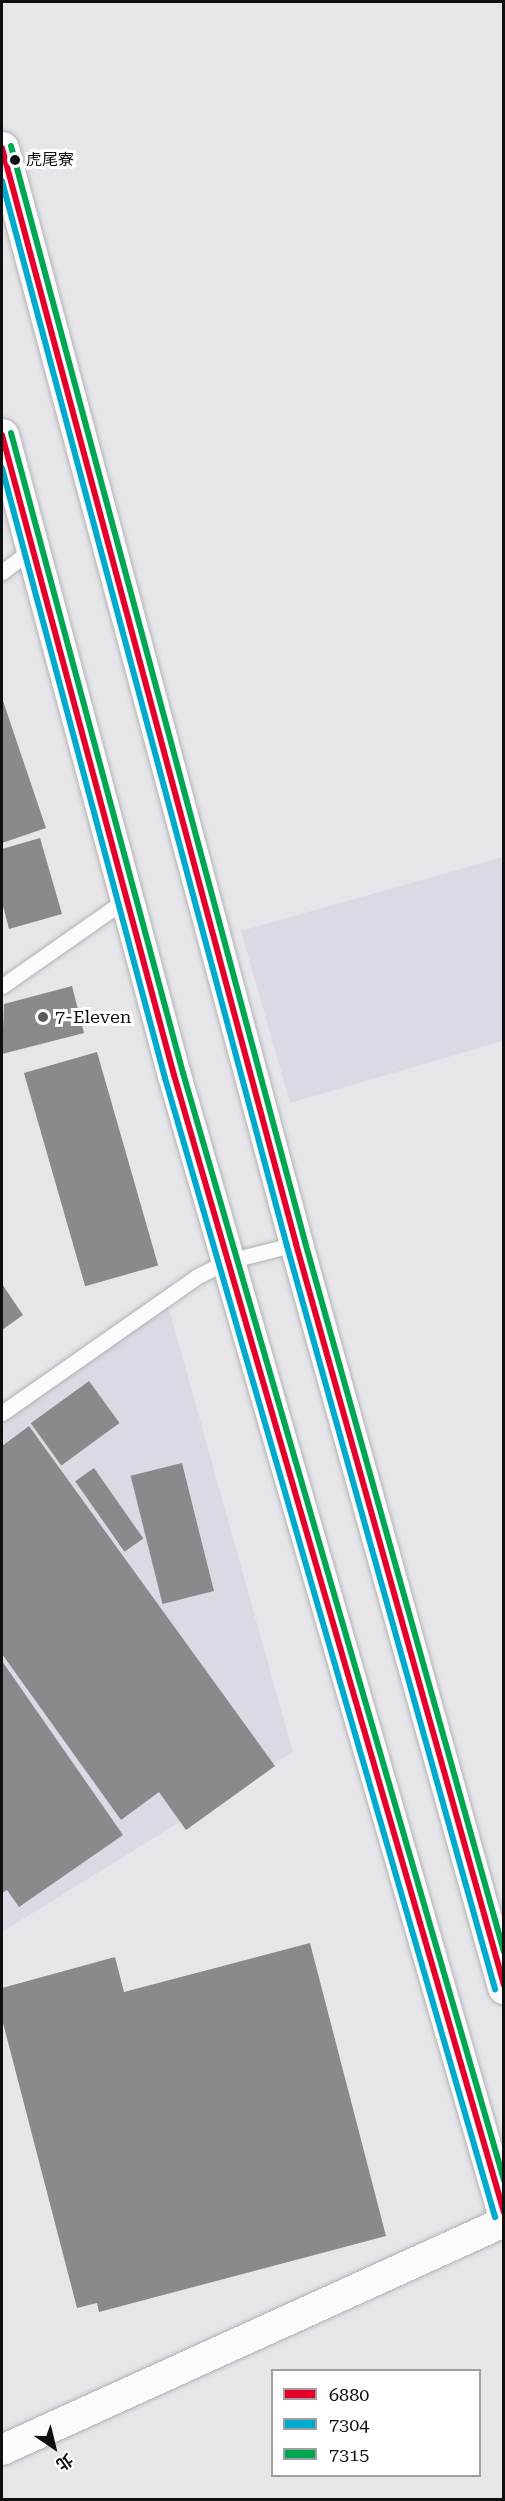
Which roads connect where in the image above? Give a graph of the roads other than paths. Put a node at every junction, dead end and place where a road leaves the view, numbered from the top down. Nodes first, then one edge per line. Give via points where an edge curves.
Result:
1 (2, 148) edge
2 (2, 435) edge
3 (31, 550) junction
4 (2, 572) edge
5 (129, 897) junction
6 (2, 986) edge
7 (296, 1244) junction
8 (228, 1261) junction
9 (2, 1413) edge
10 (504, 1987) edge
11 (504, 2214) edge
12 (504, 2222) edge
13 (2, 2450) edge

1 - 7 main road
2 - 3 main road
3 - 4 lane
3 - 5 main road
5 - 6 lane
5 - 8 main road
7 - 8 lane
7 - 10 main road
8 - 9 lane
8 - 11 main road
12 - 13 street

